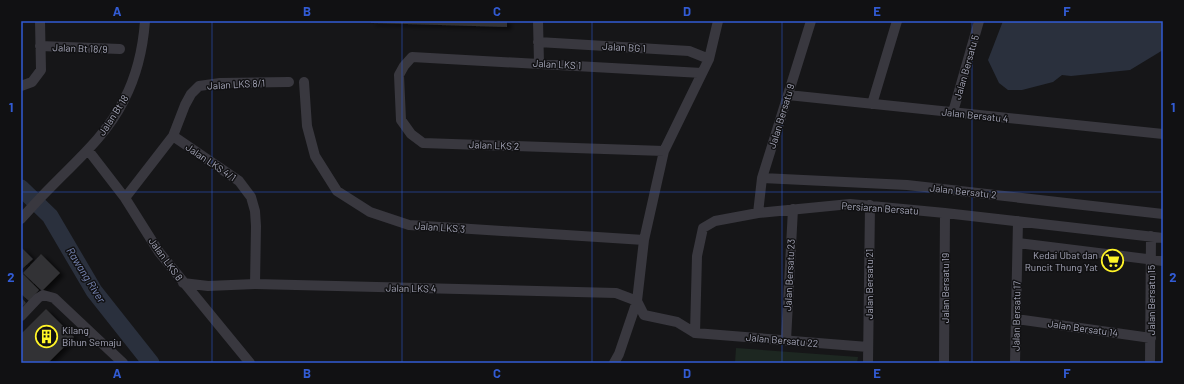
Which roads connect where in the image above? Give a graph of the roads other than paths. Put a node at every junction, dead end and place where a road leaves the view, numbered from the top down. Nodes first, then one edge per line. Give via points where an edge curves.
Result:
1 (40, 21) edge
2 (145, 21) edge
3 (538, 21) edge
4 (718, 21) edge
5 (811, 21) edge
6 (897, 21) edge
7 (979, 21) edge
8 (538, 42) junction
9 (40, 46) junction
10 (120, 49) dead end
11 (412, 57) joint
12 (709, 59) junction
13 (539, 63) junction
14 (702, 73) junction
15 (289, 82) dead end
16 (304, 82) dead end
17 (21, 86) edge
18 (788, 95) junction
19 (872, 104) junction
20 (953, 112) junction
21 (1163, 134) edge
22 (173, 136) junction
23 (88, 150) junction
24 (664, 151) junction
25 (762, 178) junction
26 (126, 198) junction
27 (870, 205) junction
28 (793, 209) junction
29 (758, 213) junction
30 (945, 213) junction
31 (1163, 214) edge
32 (23, 217) edge
33 (1018, 221) junction
34 (1151, 236) junction
35 (1163, 238) edge
36 (644, 240) junction
37 (1018, 243) junction
38 (1151, 260) junction
39 (1163, 261) edge
40 (183, 283) junction
41 (255, 284) junction
42 (637, 301) junction
43 (21, 316) edge
44 (1016, 319) junction
45 (695, 333) junction
46 (1150, 338) junction
47 (786, 340) junction
48 (868, 347) junction
49 (123, 363) edge
50 (250, 363) edge
51 (614, 363) edge
52 (868, 363) edge
53 (944, 363) edge
54 (1015, 363) edge
55 (1150, 363) edge

1 - 9 street
2 - 23 street, Jalan Bt 18 via 143,45 136,72 124,100 108,126
3 - 8 street
4 - 12 street
5 - 18 street, Jalan Bersatu 9
6 - 19 street
7 - 20 street, Jalan Bersatu 5
8 - 12 street, Jalan BG 1 via 689,51
8 - 13 street
9 - 10 street, Jalan Bt 18/9
9 - 17 street via 41,70 32,82
11 - 13 street, Jalan LKS 1
11 - 24 street, Jalan LKS 2 via 399,76 401,120 411,134 423,143
12 - 14 street
13 - 14 street, Jalan LKS 1
14 - 24 street
15 - 22 street, Jalan LKS 8/1 via 199,86 185,105
16 - 36 street, Jalan LKS 3 via 307,126 315,156 337,191 370,212 409,225
18 - 19 street, Jalan Bersatu 4
18 - 25 street, Jalan Bersatu 9
19 - 20 street, Jalan Bersatu 4
20 - 21 street, Jalan Bersatu 4
22 - 26 street, Jalan LKS 8/1
22 - 41 street, Jalan LKS 4/1 via 239,181 251,197 256,226
23 - 26 street, Jalan LKS 8
23 - 32 street, Jalan Bt 18
24 - 36 street
25 - 29 street, Jalan Bersatu 9
25 - 31 street, Jalan Bersatu 2 via 907,185
26 - 40 street, Jalan LKS 8 via 159,252
27 - 28 street, Persiaran Bersatu via 850,204
27 - 30 street, Persiaran Bersatu
27 - 48 street, Jalan Bersatu 21
28 - 29 street, Persiaran Bersatu
28 - 47 street, Jalan Bersatu 23
29 - 45 street, Persiaran Bersatu via 715,221 703,228 697,256
30 - 33 street, Persiaran Bersatu
30 - 53 street, Jalan Bersatu 19
33 - 34 street, Persiaran Bersatu
33 - 37 street, Jalan Bersatu 17
34 - 35 street, Persiaran Bersatu
34 - 38 street, Jalan Bersatu 15
36 - 42 street
37 - 38 street
37 - 44 street, Jalan Bersatu 17
38 - 39 street
38 - 46 street, Jalan Bersatu 15
40 - 41 street, Jalan LKS 4 via 208,286
40 - 50 street, Jalan LKS 8
41 - 42 street, Jalan LKS 4 via 616,293
42 - 45 street via 644,315 677,322
42 - 51 street
43 - 49 street via 43,295 54,298
44 - 46 street, Jalan Bersatu 14
44 - 54 street, Jalan Bersatu 17
45 - 47 street, Jalan Bersatu 22
46 - 55 street, Jalan Bersatu 15
47 - 48 street, Jalan Bersatu 22
48 - 52 street, Jalan Bersatu 21

